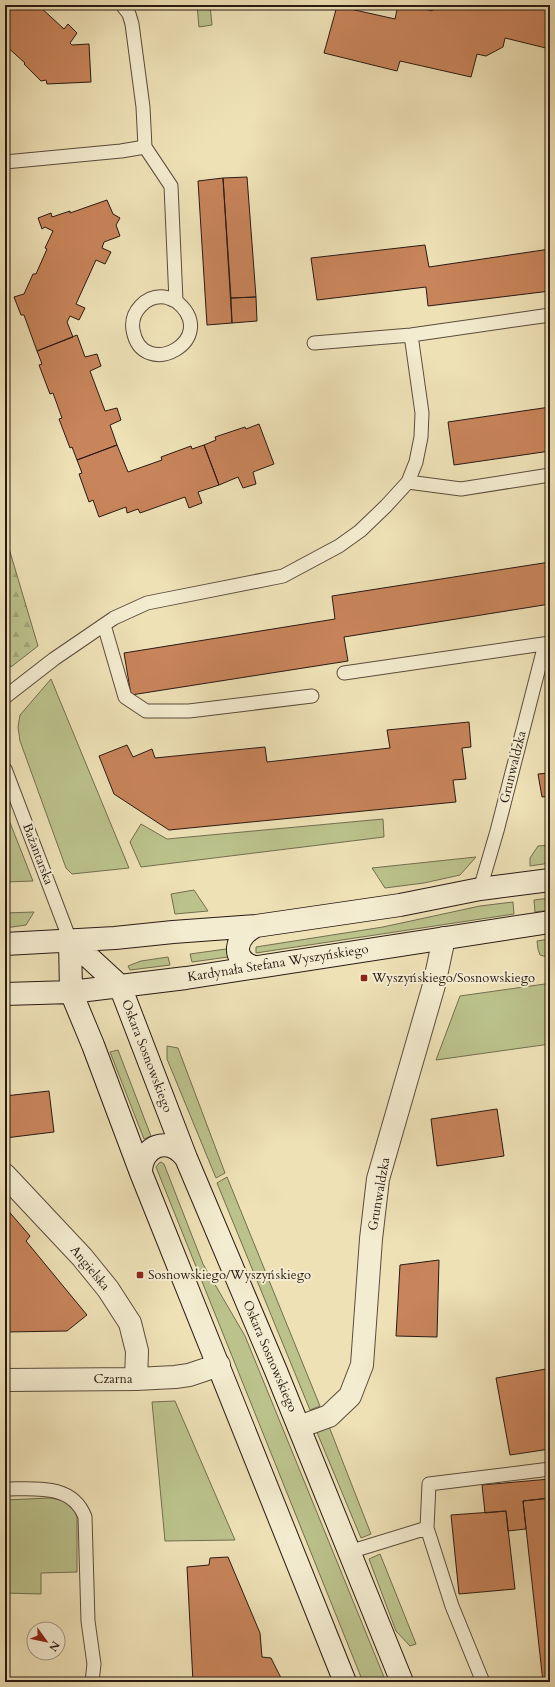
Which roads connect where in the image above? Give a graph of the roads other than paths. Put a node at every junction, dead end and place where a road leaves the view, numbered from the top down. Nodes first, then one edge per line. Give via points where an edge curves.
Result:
1 (122, 5) edge
2 (145, 147) junction
3 (5, 162) edge
4 (176, 301) junction
5 (550, 315) edge
6 (411, 335) junction
7 (314, 343) dead end
8 (550, 475) edge
9 (408, 482) junction
10 (104, 625) junction
11 (548, 644) edge
12 (344, 672) dead end
13 (312, 696) dead end
14 (5, 697) edge
15 (5, 769) edge
16 (550, 880) edge
17 (480, 889) junction
18 (550, 922) edge
19 (256, 926) junction
20 (444, 938) junction
21 (70, 940) junction
22 (5, 944) edge
23 (254, 967) junction
24 (120, 986) junction
25 (71, 992) junction
26 (5, 994) edge
27 (186, 1158) junction
28 (141, 1174) junction
29 (5, 1175) edge
30 (219, 1365) junction
31 (136, 1379) junction
32 (5, 1380) edge
33 (299, 1427) junction
34 (550, 1469) edge
35 (5, 1489) edge
36 (427, 1528) junction
37 (349, 1552) junction
38 (92, 1682) edge
39 (345, 1682) edge
40 (402, 1682) edge
41 (483, 1682) edge

1 - 2 lane via 129,14 132,24 143,108
2 - 3 lane
2 - 4 lane via 171,186
4 - 4 lane via 184,307 190,325 189,335 184,344 167,354 144,349 134,337 132,325 135,313 142,304 153,298 165,297
5 - 6 lane
6 - 7 lane
6 - 9 lane via 422,413 422,437
8 - 9 lane via 462,489
9 - 10 lane via 354,535 339,546 283,576 147,603
10 - 13 lane via 125,697 146,711 189,711
10 - 14 lane
11 - 12 lane
11 - 17 lane, Grunwaldzka
15 - 21 lane, Bażantarska
16 - 17 street
17 - 19 street via 400,905
18 - 20 street, Kardynała Stefana Wyszyńskiego
19 - 21 street
19 - 23 street via 243,935 238,951 240,959
20 - 23 street, Kardynała Stefana Wyszyńskiego
20 - 33 street, Grunwaldzka via 434,985 378,1179 370,1239 362,1365 350,1396 329,1416
21 - 22 street
21 - 24 street
21 - 25 street
23 - 24 street, Kardynała Stefana Wyszyńskiego
24 - 25 street, Kardynała Stefana Wyszyńskiego
24 - 27 street, Oskara Sosnowskiego
25 - 26 street, Kardynała Stefana Wyszyńskiego
25 - 28 street
27 - 28 street via 175,1147 160,1146 148,1153
27 - 33 street, Oskara Sosnowskiego
28 - 30 street
29 - 31 street, Angielska via 82,1257 108,1289 130,1323 137,1351
30 - 31 street, Czarna via 189,1375
30 - 39 street
31 - 32 street, Czarna
33 - 37 street, Oskara Sosnowskiego
34 - 36 lane via 429,1484
35 - 38 lane via 50,1489 70,1496 81,1508 84,1517 88,1621 94,1664
36 - 37 lane
36 - 41 lane via 452,1606
37 - 40 street, Oskara Sosnowskiego

